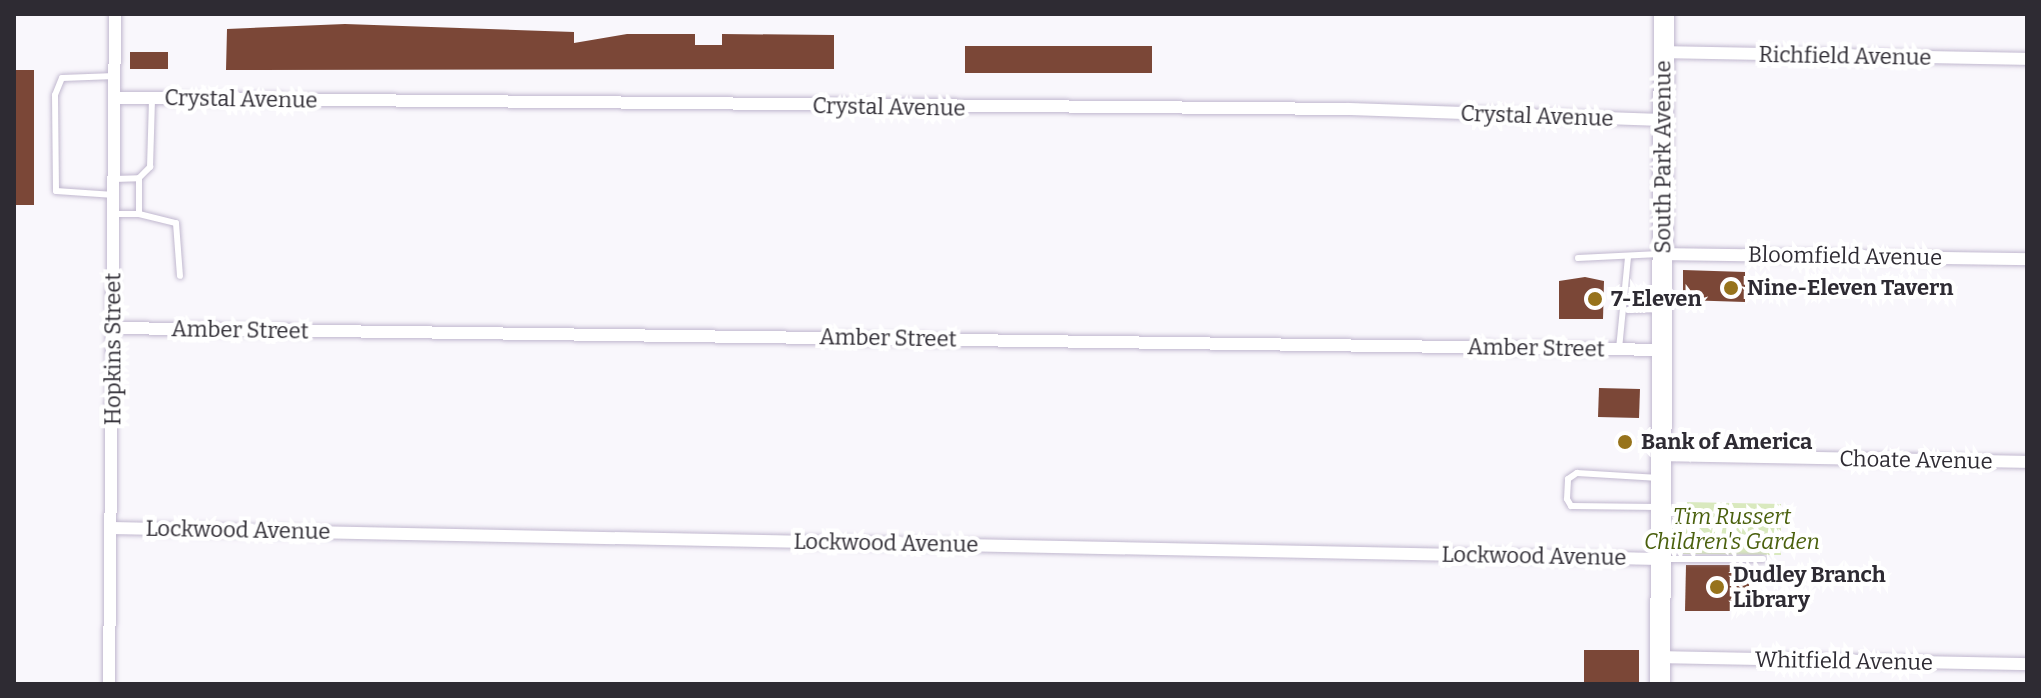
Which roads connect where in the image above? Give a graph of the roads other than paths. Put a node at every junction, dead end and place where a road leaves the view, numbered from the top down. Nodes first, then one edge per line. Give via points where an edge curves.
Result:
1 (115, 14) edge
2 (1664, 14) edge
3 (1664, 52) junction
4 (2027, 59) edge
5 (115, 76) junction
6 (114, 98) junction
7 (152, 98) junction
8 (1663, 120) junction
9 (139, 178) junction
10 (114, 179) junction
11 (114, 195) junction
12 (114, 214) junction
13 (139, 214) junction
14 (1663, 254) junction
15 (1578, 258) dead end
16 (1628, 258) junction
17 (2027, 259) edge
18 (180, 276) dead end
19 (1663, 309) junction
20 (1628, 310) junction
21 (113, 328) junction
22 (1619, 349) junction
23 (1663, 350) junction
24 (1662, 455) junction
25 (2027, 462) edge
26 (1662, 478) junction
27 (1662, 507) junction
28 (111, 528) junction
29 (1661, 559) junction
30 (1763, 559) dead end
31 (1661, 657) junction
32 (2027, 664) edge
33 (109, 684) edge
34 (1660, 684) edge

1 - 5 street, Hopkins Street
2 - 3 main road, South Park Avenue
3 - 4 street, Richfield Avenue
3 - 8 main road, South Park Avenue
5 - 6 street, Hopkins Street
5 - 11 lane via 62,78 55,95 56,191
6 - 7 street, Crystal Avenue
6 - 10 street, Hopkins Street
7 - 8 street, Crystal Avenue via 1349,109
7 - 9 lane via 150,167
8 - 14 main road, South Park Avenue
9 - 10 lane
9 - 13 lane
10 - 11 street, Hopkins Street
11 - 12 street, Hopkins Street
12 - 13 lane
12 - 21 street, Hopkins Street
13 - 18 lane via 176,223
14 - 16 lane
14 - 17 street, Bloomfield Avenue
14 - 19 main road, South Park Avenue
15 - 16 lane
16 - 20 lane
19 - 20 lane
19 - 23 main road, South Park Avenue
20 - 22 lane via 1618,326
21 - 22 street, Amber Street
21 - 28 street, Hopkins Street
22 - 23 street, Amber Street
23 - 24 main road, South Park Avenue
24 - 25 street, Choate Avenue
24 - 26 main road, South Park Avenue
26 - 27 main road, South Park Avenue
26 - 27 lane via 1577,473 1568,479 1567,499 1571,506
27 - 29 main road, South Park Avenue
28 - 29 street, Lockwood Avenue
28 - 33 street, Hopkins Street
29 - 30 lane
29 - 31 main road, South Park Avenue
31 - 32 street, Whitfield Avenue
31 - 34 main road, South Park Avenue

